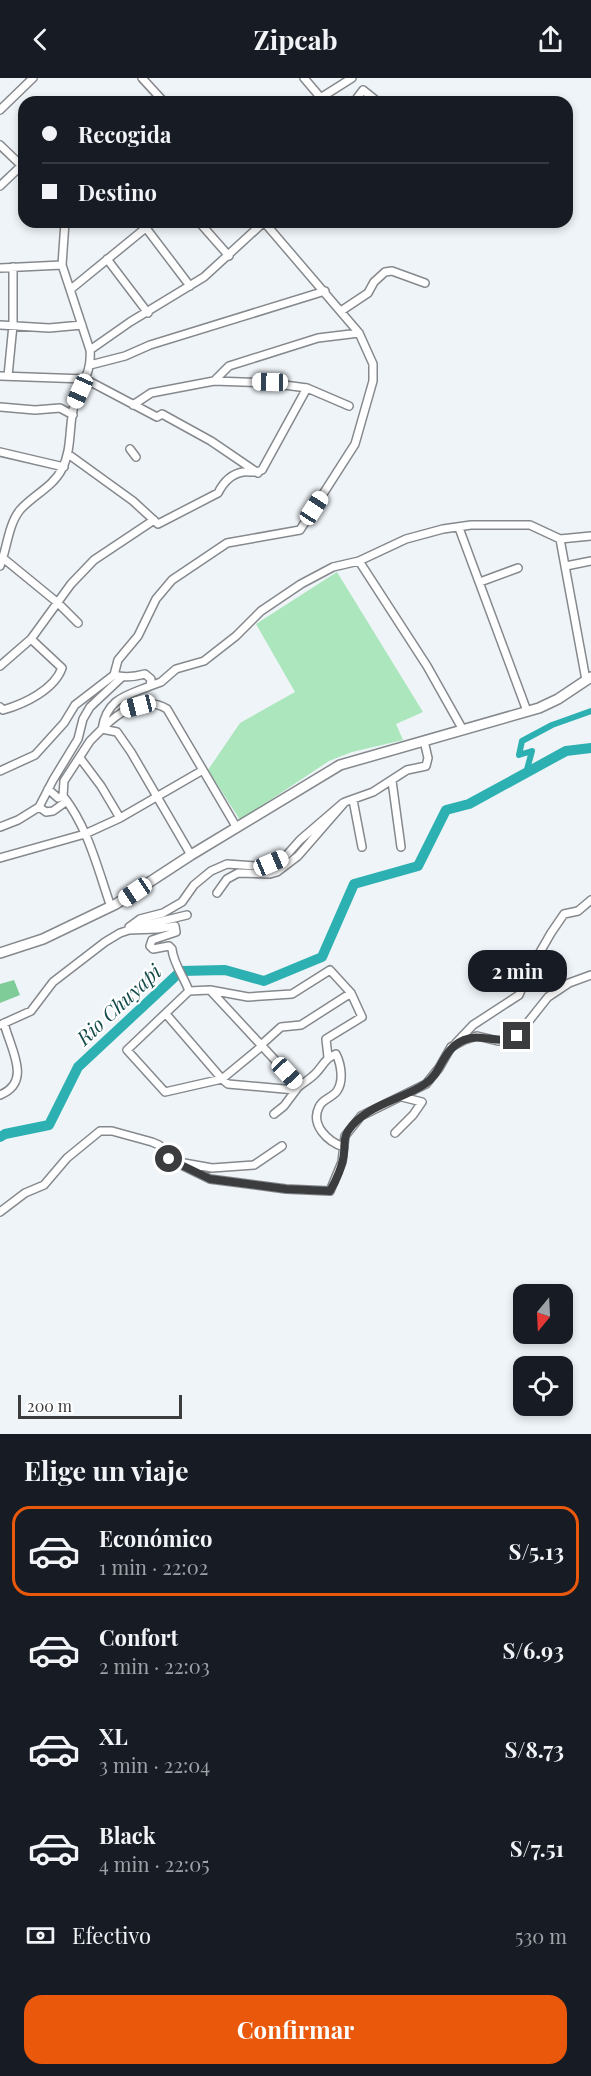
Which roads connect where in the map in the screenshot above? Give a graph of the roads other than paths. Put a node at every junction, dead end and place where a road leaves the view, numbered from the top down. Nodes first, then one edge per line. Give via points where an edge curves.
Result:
1 (33, 78) edge
2 (142, 78) edge
3 (304, 78) edge
4 (352, 78) edge
5 (158, 96) edge
6 (315, 96) edge
7 (323, 96) edge
8 (358, 96) edge
9 (370, 96) edge
10 (0, 110) edge
11 (0, 145) edge
12 (18, 162) edge
13 (18, 171) edge
14 (0, 186) edge
15 (65, 228) edge
16 (146, 228) joint
17 (204, 228) edge
18 (258, 228) edge
19 (269, 228) edge
20 (229, 256) junction
21 (106, 259) junction
22 (62, 265) junction
23 (13, 267) junction
24 (0, 268) edge
25 (425, 283) dead end
26 (190, 286) junction
27 (71, 289) junction
28 (325, 291) junction
29 (341, 311) junction
30 (148, 313) junction
31 (0, 325) edge
32 (13, 325) junction
33 (82, 325) junction
34 (359, 333) junction
35 (90, 350) junction
36 (90, 365) junction
37 (4, 376) edge
38 (85, 379) junction
39 (214, 381) junction
40 (307, 388) junction
41 (133, 405) junction
42 (349, 406) dead end
43 (0, 407) edge
44 (73, 414) junction
45 (130, 449) dead end
46 (0, 452) edge
47 (68, 454) junction
48 (136, 457) dead end
49 (64, 467) junction
50 (258, 473) junction
51 (153, 520) junction
52 (459, 528) junction
53 (0, 534) edge
54 (10, 536) junction
55 (591, 536) edge
56 (560, 539) junction
57 (3, 558) junction
58 (359, 561) junction
59 (591, 561) edge
60 (0, 566) edge
61 (566, 566) junction
62 (518, 568) dead end
63 (480, 582) junction
64 (58, 603) junction
65 (78, 623) dead end
66 (32, 639) junction
67 (0, 666) edge
68 (114, 675) junction
69 (122, 677) junction
70 (589, 679) edge
71 (150, 686) junction
72 (0, 707) edge
73 (527, 711) junction
74 (102, 729) junction
75 (463, 730) junction
76 (424, 741) junction
77 (80, 758) junction
78 (203, 770) junction
79 (0, 771) edge
80 (392, 781) junction
81 (48, 789) junction
82 (157, 798) junction
83 (65, 799) junction
84 (349, 801) junction
85 (39, 807) junction
86 (120, 818) junction
87 (0, 827) edge
88 (237, 828) junction
89 (85, 834) junction
90 (362, 847) dead end
91 (402, 847) dead end
92 (191, 855) junction
93 (0, 858) edge
94 (217, 893) dead end
95 (591, 900) edge
96 (111, 907) junction
97 (187, 915) dead end
98 (129, 930) junction
99 (0, 953) edge
100 (591, 975) edge
101 (210, 990) junction
102 (189, 991) junction
103 (351, 993) junction
104 (166, 1014) junction
105 (2, 1024) edge
106 (455, 1045) junction
107 (262, 1046) junction
108 (328, 1057) junction
109 (222, 1079) junction
110 (299, 1086) junction
111 (0, 1095) edge
112 (402, 1097) junction
113 (274, 1114) dead end
114 (395, 1133) dead end
115 (282, 1146) dead end
116 (344, 1147) junction
117 (176, 1162) junction
118 (0, 1212) edge

1 - 10 street
2 - 5 street
3 - 6 street
4 - 7 street
8 - 9 street via 363,90
11 - 12 street
13 - 14 street
15 - 22 street
16 - 21 street
16 - 26 street
17 - 20 street
18 - 20 street
19 - 28 street
20 - 26 street
21 - 27 street
21 - 30 street
22 - 23 street
22 - 27 street
23 - 24 street
23 - 32 street
25 - 29 street via 385,272 368,293
26 - 30 street
27 - 33 street
28 - 29 street
28 - 36 street
29 - 34 street
30 - 35 street
31 - 32 street
32 - 33 street
32 - 37 street
33 - 35 street
34 - 39 street via 318,338 229,366
34 - 68 street via 373,364 373,381 355,444 300,530 227,543 172,580 156,599 138,636 117,660
35 - 36 street
36 - 38 street
37 - 38 street
38 - 41 street
38 - 44 street
39 - 40 street via 270,382
39 - 41 street via 151,393
40 - 42 street
40 - 50 street
41 - 50 street via 157,417 162,414
43 - 44 street via 60,408
44 - 47 street
45 - 48 street
46 - 49 street
47 - 49 street
47 - 51 street
49 - 54 street via 48,487 22,508
50 - 51 street via 232,476 218,493 158,524
51 - 64 street via 94,560
52 - 56 street via 530,525
52 - 58 street via 406,539
52 - 63 street
53 - 54 street
54 - 57 street
55 - 56 street
56 - 61 street
57 - 60 street
57 - 64 street
58 - 71 street via 333,567 301,584 261,611 204,661 176,669
58 - 75 street
59 - 61 street
61 - 70 street
62 - 63 street
63 - 73 street
64 - 65 street
64 - 66 street
66 - 67 street
66 - 72 street via 62,668 60,674 25,702 3,710
68 - 69 street
68 - 79 street via 75,705 35,755
69 - 71 street via 146,674 151,679
69 - 81 street via 82,719 78,739
70 - 73 main road via 558,699
71 - 74 street via 112,704
73 - 75 main road
74 - 77 street
74 - 78 street via 124,709 159,704 167,710
74 - 82 street via 117,732
75 - 76 main road
76 - 80 street via 426,765 407,770
76 - 88 main road via 340,765
77 - 83 street via 64,781
77 - 86 street
78 - 82 street
78 - 88 street
80 - 84 street
80 - 91 street
81 - 83 street
81 - 85 street
82 - 86 street
82 - 92 street
83 - 85 street via 53,811
83 - 89 street
84 - 90 street
84 - 94 street via 277,872 238,873 227,879
84 - 98 street via 341,803 284,858 257,866 227,864 194,885 182,902 163,913 140,919
85 - 87 street
86 - 89 street
88 - 92 main road
89 - 93 street
89 - 96 street
92 - 96 main road
95 - 106 street via 578,911 564,914 519,995 473,1024
96 - 99 main road via 43,939
97 - 98 street
98 - 102 street via 175,926 177,932 152,940 150,946 172,949 172,957
98 - 105 street via 53,982 31,1011
100 - 106 street via 548,997 517,1036 498,1041 477,1036
101 - 102 street
101 - 103 street via 248,997 291,994 330,970
101 - 107 street
102 - 104 street
103 - 107 street via 301,1025 281,1027
103 - 108 street via 362,1017 326,1039
104 - 109 street
104 - 109 street via 127,1050 165,1092
105 - 111 street via 19,1073 11,1090
106 - 112 street via 426,1084
107 - 109 street
107 - 110 street
108 - 110 street
108 - 116 street via 336,1054 340,1062 340,1081 337,1091 319,1107 317,1116 327,1138
109 - 110 street via 228,1084 290,1090
110 - 113 street
112 - 114 street via 422,1102
112 - 116 street via 362,1116 345,1136
115 - 117 street via 254,1165 212,1168
116 - 117 street via 330,1191 210,1179
117 - 118 street via 152,1142 100,1131 67,1158 44,1185 25,1193

